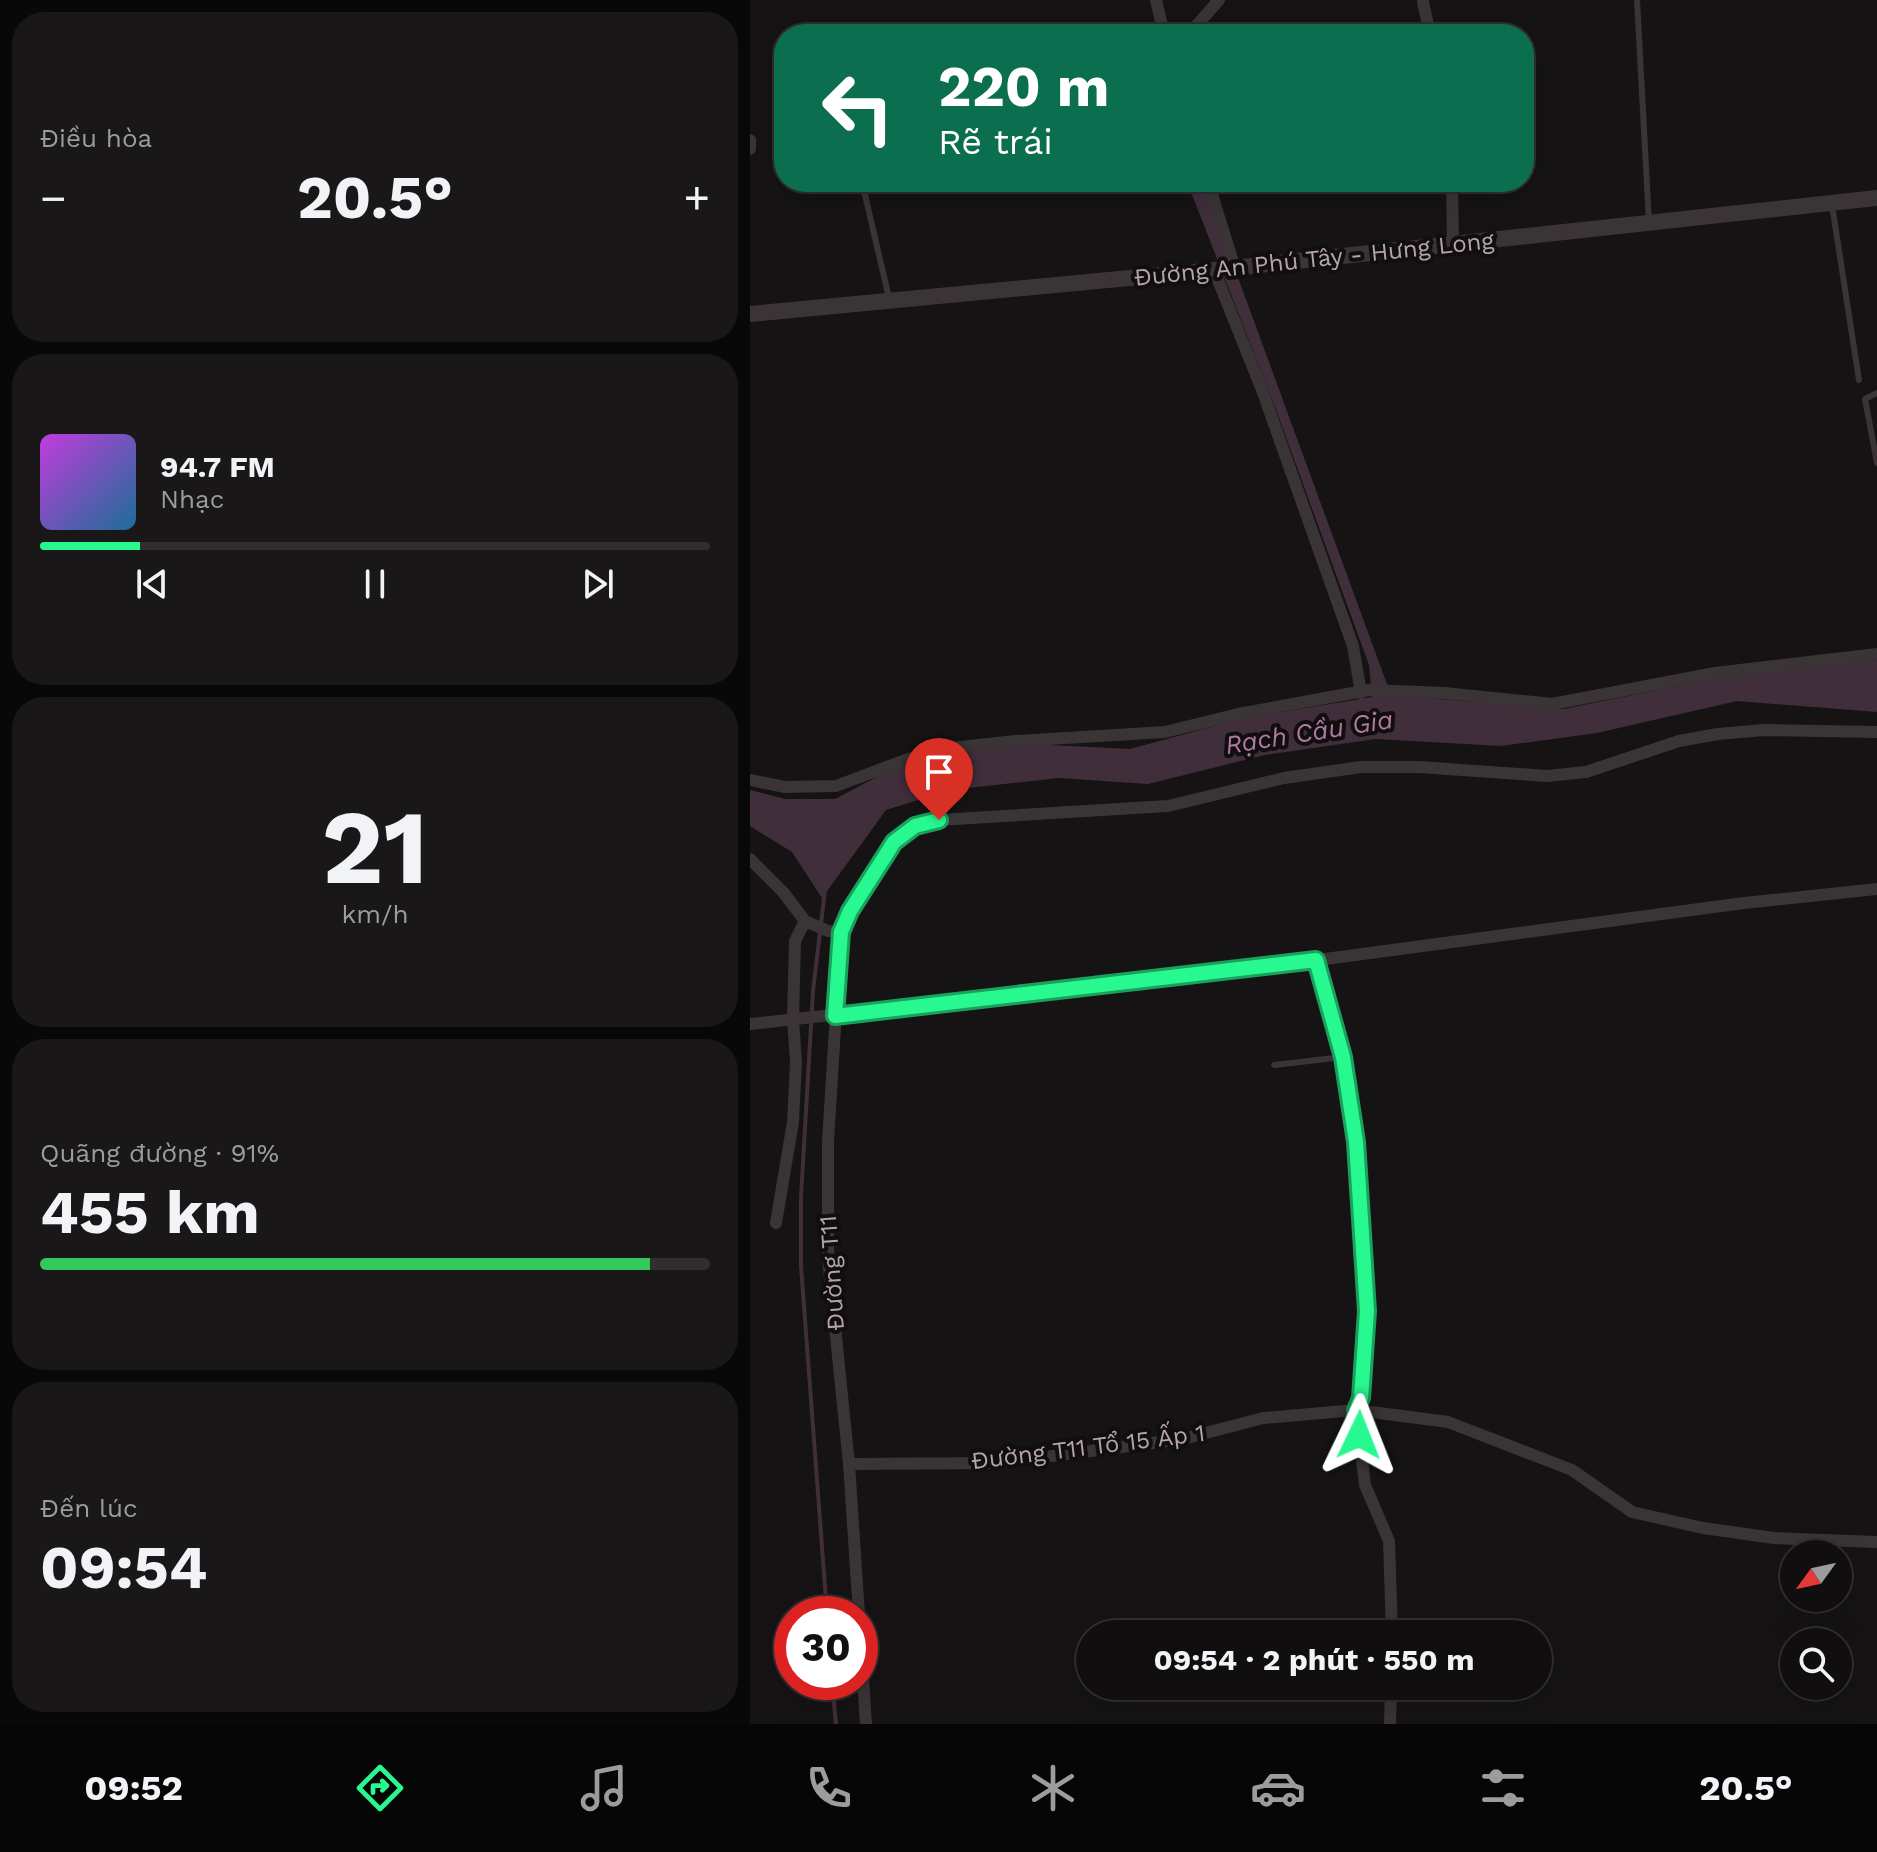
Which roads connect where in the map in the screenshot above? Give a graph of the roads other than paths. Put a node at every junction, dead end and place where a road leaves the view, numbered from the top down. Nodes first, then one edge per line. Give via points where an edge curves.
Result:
1 (1156, 0) edge
2 (1219, 0) edge
3 (1637, 0) edge
4 (1423, 2) edge
5 (1162, 24) edge
6 (1198, 24) edge
7 (1428, 24) edge
8 (750, 140) edge
9 (750, 149) edge
10 (864, 192) edge
11 (1211, 192) edge
12 (1452, 192) edge
13 (1877, 198) edge
14 (1832, 202) junction
15 (1649, 222) junction
16 (1453, 244) junction
17 (1235, 268) junction
18 (1216, 270) junction
19 (890, 301) junction
20 (750, 314) edge
21 (1859, 380) dead end
22 (1877, 393) edge
23 (1877, 463) edge
24 (1877, 654) edge
25 (1365, 692) junction
26 (1877, 732) edge
27 (750, 780) edge
28 (750, 859) edge
29 (1877, 889) edge
30 (805, 921) junction
31 (834, 931) junction
32 (1316, 960) junction
33 (835, 1016) junction
34 (793, 1019) junction
35 (750, 1024) edge
36 (1343, 1057) junction
37 (1274, 1065) dead end
38 (776, 1223) dead end
39 (1356, 1410) junction
40 (849, 1464) junction
41 (1877, 1542) edge
42 (858, 1596) edge
43 (1392, 1620) edge
44 (864, 1700) edge
45 (1391, 1700) edge
46 (866, 1724) edge
47 (1390, 1724) edge

1 - 5 street
2 - 6 street
3 - 15 lane
4 - 7 street
8 - 9 street
10 - 19 lane
11 - 17 street
12 - 16 street
13 - 14 street, Đường An Phú Tây - Hưng Long
14 - 15 street, Đường An Phú Tây - Hưng Long
14 - 21 lane
15 - 16 street, Đường An Phú Tây - Hưng Long
16 - 17 street, Đường An Phú Tây - Hưng Long
17 - 18 street, Đường An Phú Tây - Hưng Long
18 - 19 street, Đường An Phú Tây - Hưng Long
18 - 25 street
19 - 20 street, Đường An Phú Tây - Hưng Long
22 - 23 lane via 1865,399
24 - 25 street via 1715,673 1552,704 1445,693
25 - 27 street via 1165,732 951,748 836,786 785,787
26 - 31 street via 1718,734 1679,741 1586,772 1547,776 1361,767 1284,778 1168,806 939,820 915,826 894,842
28 - 30 street
29 - 32 street
30 - 31 street
30 - 34 street via 795,941
31 - 33 street, Đường T11
32 - 33 street
32 - 36 street
33 - 34 street
33 - 40 street, Đường T11 via 828,1258
34 - 35 street
34 - 38 street via 793,1122
36 - 37 lane
36 - 39 street via 1356,1142 1367,1311
39 - 40 street, Đường T11 Tổ 15 Ấp 1 via 1263,1418 1183,1439 999,1463
39 - 41 street, Đường T11 Tổ 15 Ấp 1 via 1448,1422 1572,1470 1632,1512 1774,1538
39 - 43 street via 1365,1485 1389,1541
40 - 42 street, Đường T11
44 - 46 street
45 - 47 street

